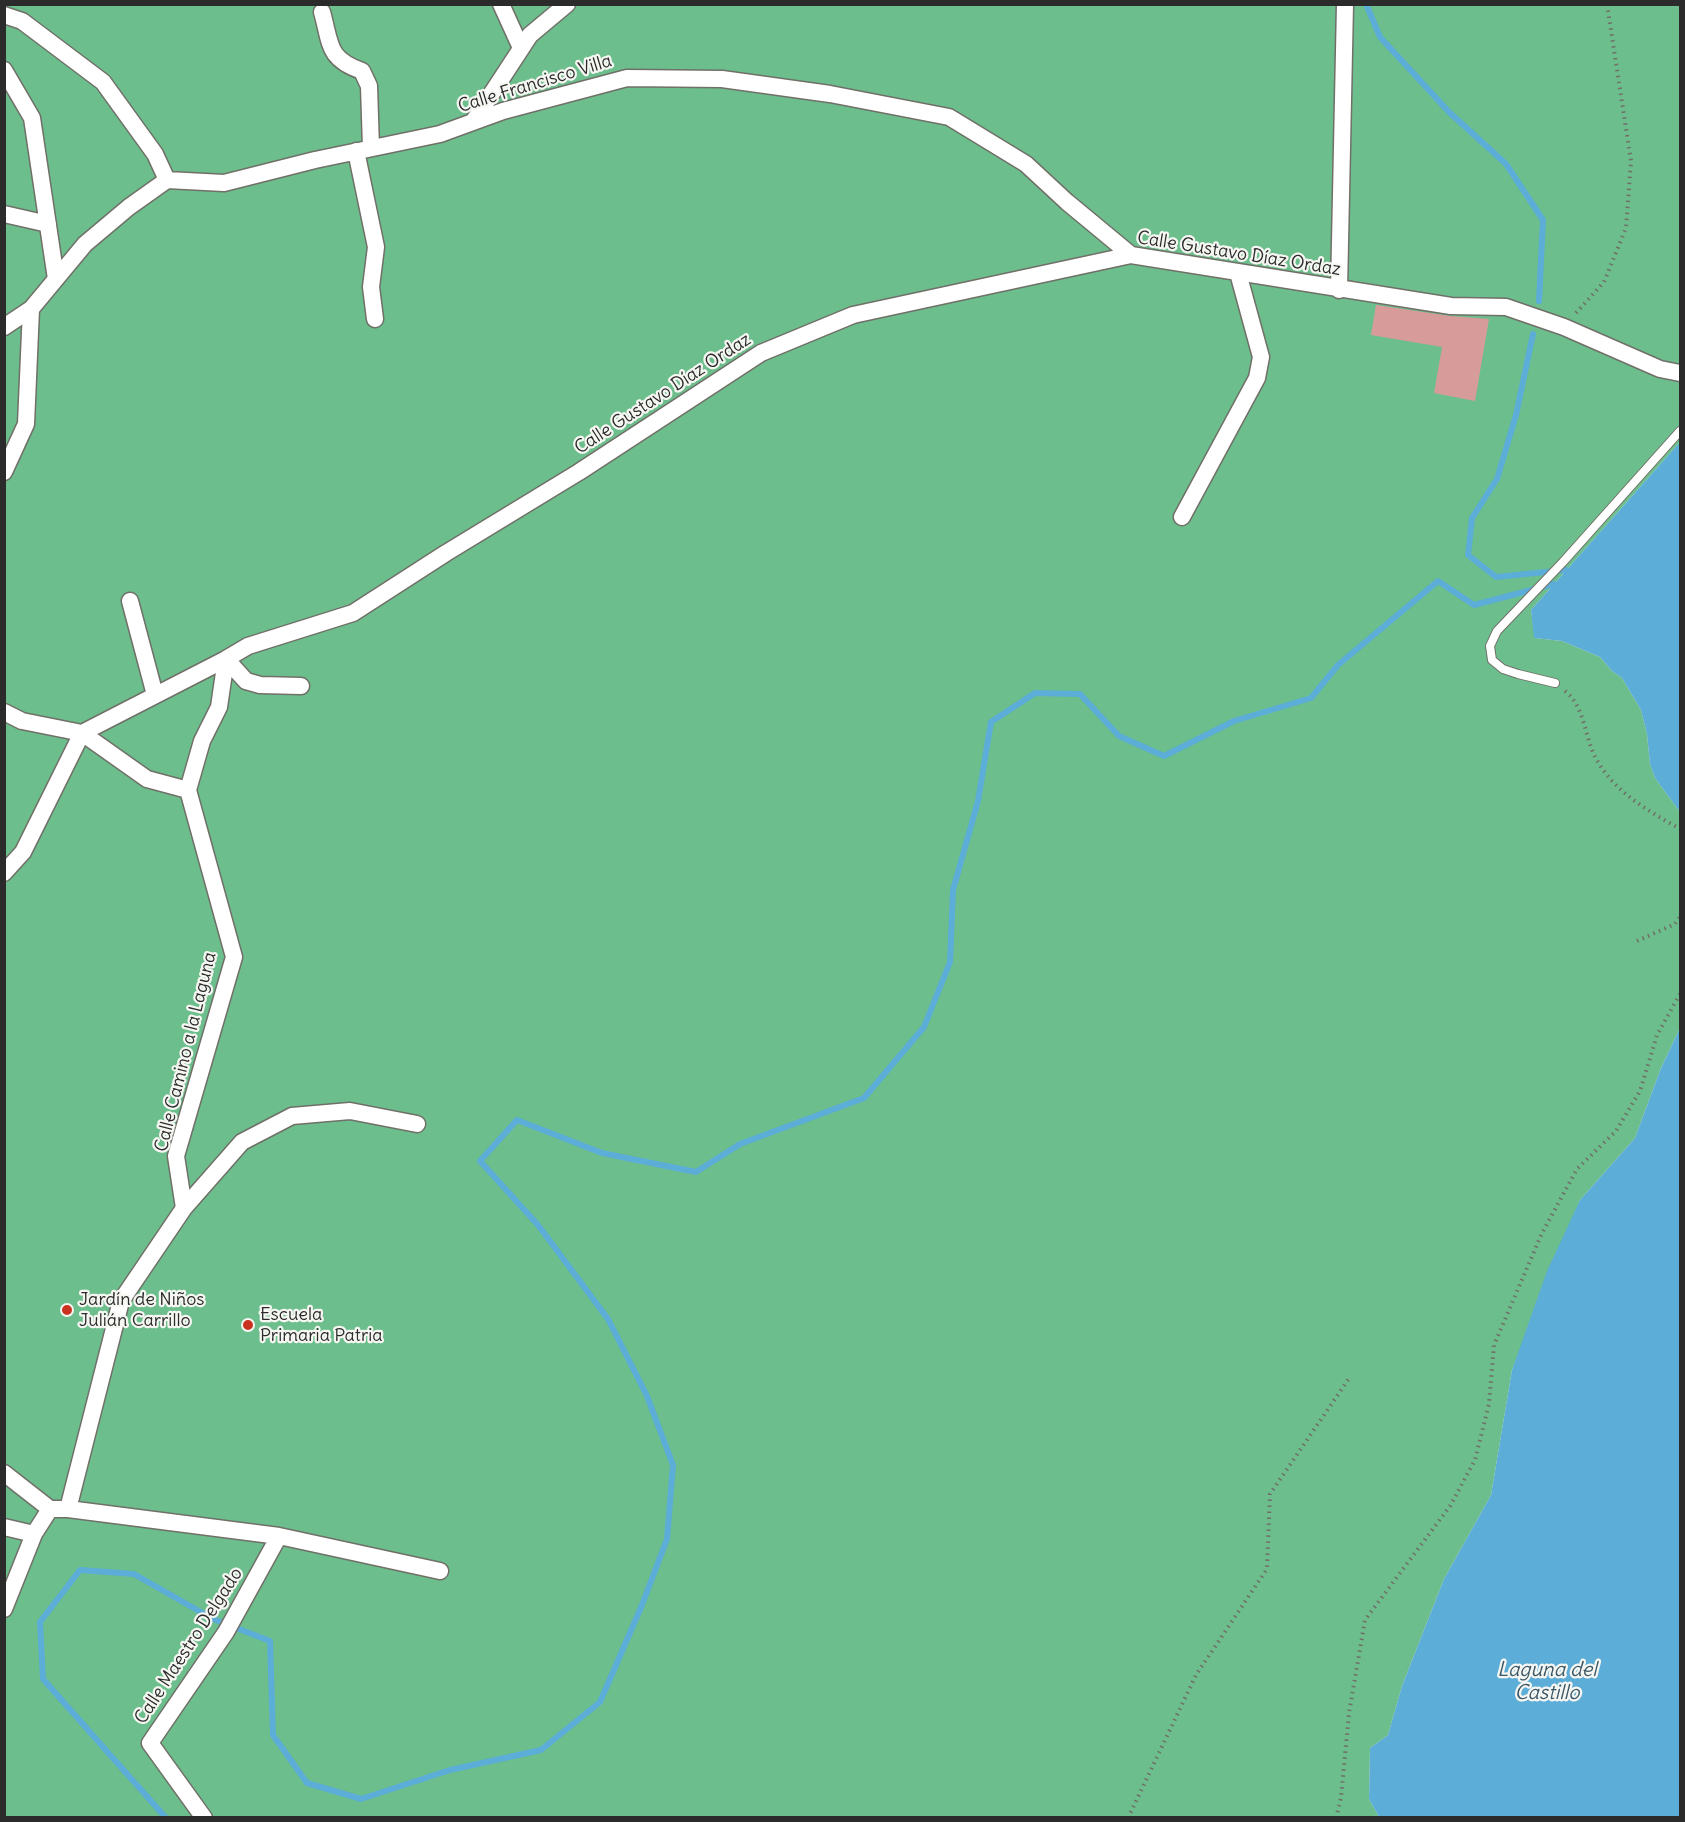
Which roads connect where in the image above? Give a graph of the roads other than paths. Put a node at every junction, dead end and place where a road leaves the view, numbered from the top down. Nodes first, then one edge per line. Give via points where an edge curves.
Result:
1 (501, 4) edge
2 (567, 4) edge
3 (1346, 4) edge
4 (322, 12) dead end
5 (4, 15) edge
6 (521, 48) junction
7 (4, 70) edge
8 (473, 122) junction
9 (363, 150) junction
10 (167, 180) junction
11 (4, 214) edge
12 (48, 224) junction
13 (1131, 255) junction
14 (1238, 273) junction
15 (56, 279) junction
16 (1339, 290) junction
17 (31, 309) junction
18 (375, 319) dead end
19 (4, 327) edge
20 (1680, 373) edge
21 (1680, 431) edge
22 (10, 454) edge
23 (4, 472) edge
24 (1182, 517) dead end
25 (130, 601) dead end
26 (226, 659) junction
27 (1555, 683) road end
28 (301, 686) dead end
29 (155, 695) junction
30 (4, 712) edge
31 (82, 733) junction
32 (188, 790) junction
33 (4, 873) edge
34 (417, 1124) dead end
35 (184, 1208) junction
36 (4, 1473) edge
37 (50, 1509) junction
38 (68, 1509) junction
39 (4, 1527) edge
40 (34, 1534) junction
41 (279, 1536) junction
42 (440, 1571) dead end
43 (4, 1609) edge
44 (204, 1818) edge

1 - 6 street
2 - 6 street via 530,35
3 - 16 street
4 - 9 street via 333,54 362,71 369,86
5 - 10 street via 22,21 103,82 155,154
6 - 8 street
7 - 12 street via 32,118
8 - 9 street, Calle Francisco Villa via 440,134
8 - 13 street, Calle Francisco Villa via 627,78 722,79 830,94 949,117 1026,164
9 - 10 street, Calle Francisco Villa via 224,183
9 - 18 street via 376,247 371,287
10 - 15 street via 85,244
11 - 12 street
12 - 15 street
13 - 14 street, Calle Gustavo Díaz Ordaz
13 - 26 street, Calle Gustavo Díaz Ordaz via 853,315 761,353 353,614 248,645
14 - 16 street, Calle Gustavo Díaz Ordaz
14 - 24 street via 1261,357 1257,378
15 - 17 street
16 - 20 street, Calle Gustavo Díaz Ordaz via 1450,306 1506,307 1564,327 1660,369
17 - 19 street
17 - 22 street via 26,424
21 - 27 lane via 1497,632 1490,646 1492,660 1503,669
22 - 23 street
25 - 29 street
26 - 28 street via 246,681
26 - 29 street, Calle Gustavo Díaz Ordaz
26 - 32 street via 219,707 202,741
29 - 31 street, Calle Gustavo Díaz Ordaz
30 - 31 street via 22,721
31 - 32 street via 147,779
31 - 33 street via 23,852
32 - 35 street, Calle Camino a la Laguna via 234,957 176,1156
34 - 35 street via 350,1112 292,1116 242,1142
35 - 38 street via 121,1300
36 - 37 street
37 - 38 street
37 - 40 street
38 - 41 street
39 - 40 street
40 - 43 street
41 - 42 street
41 - 44 street, Calle Maestro Delgado via 226,1632 150,1743

